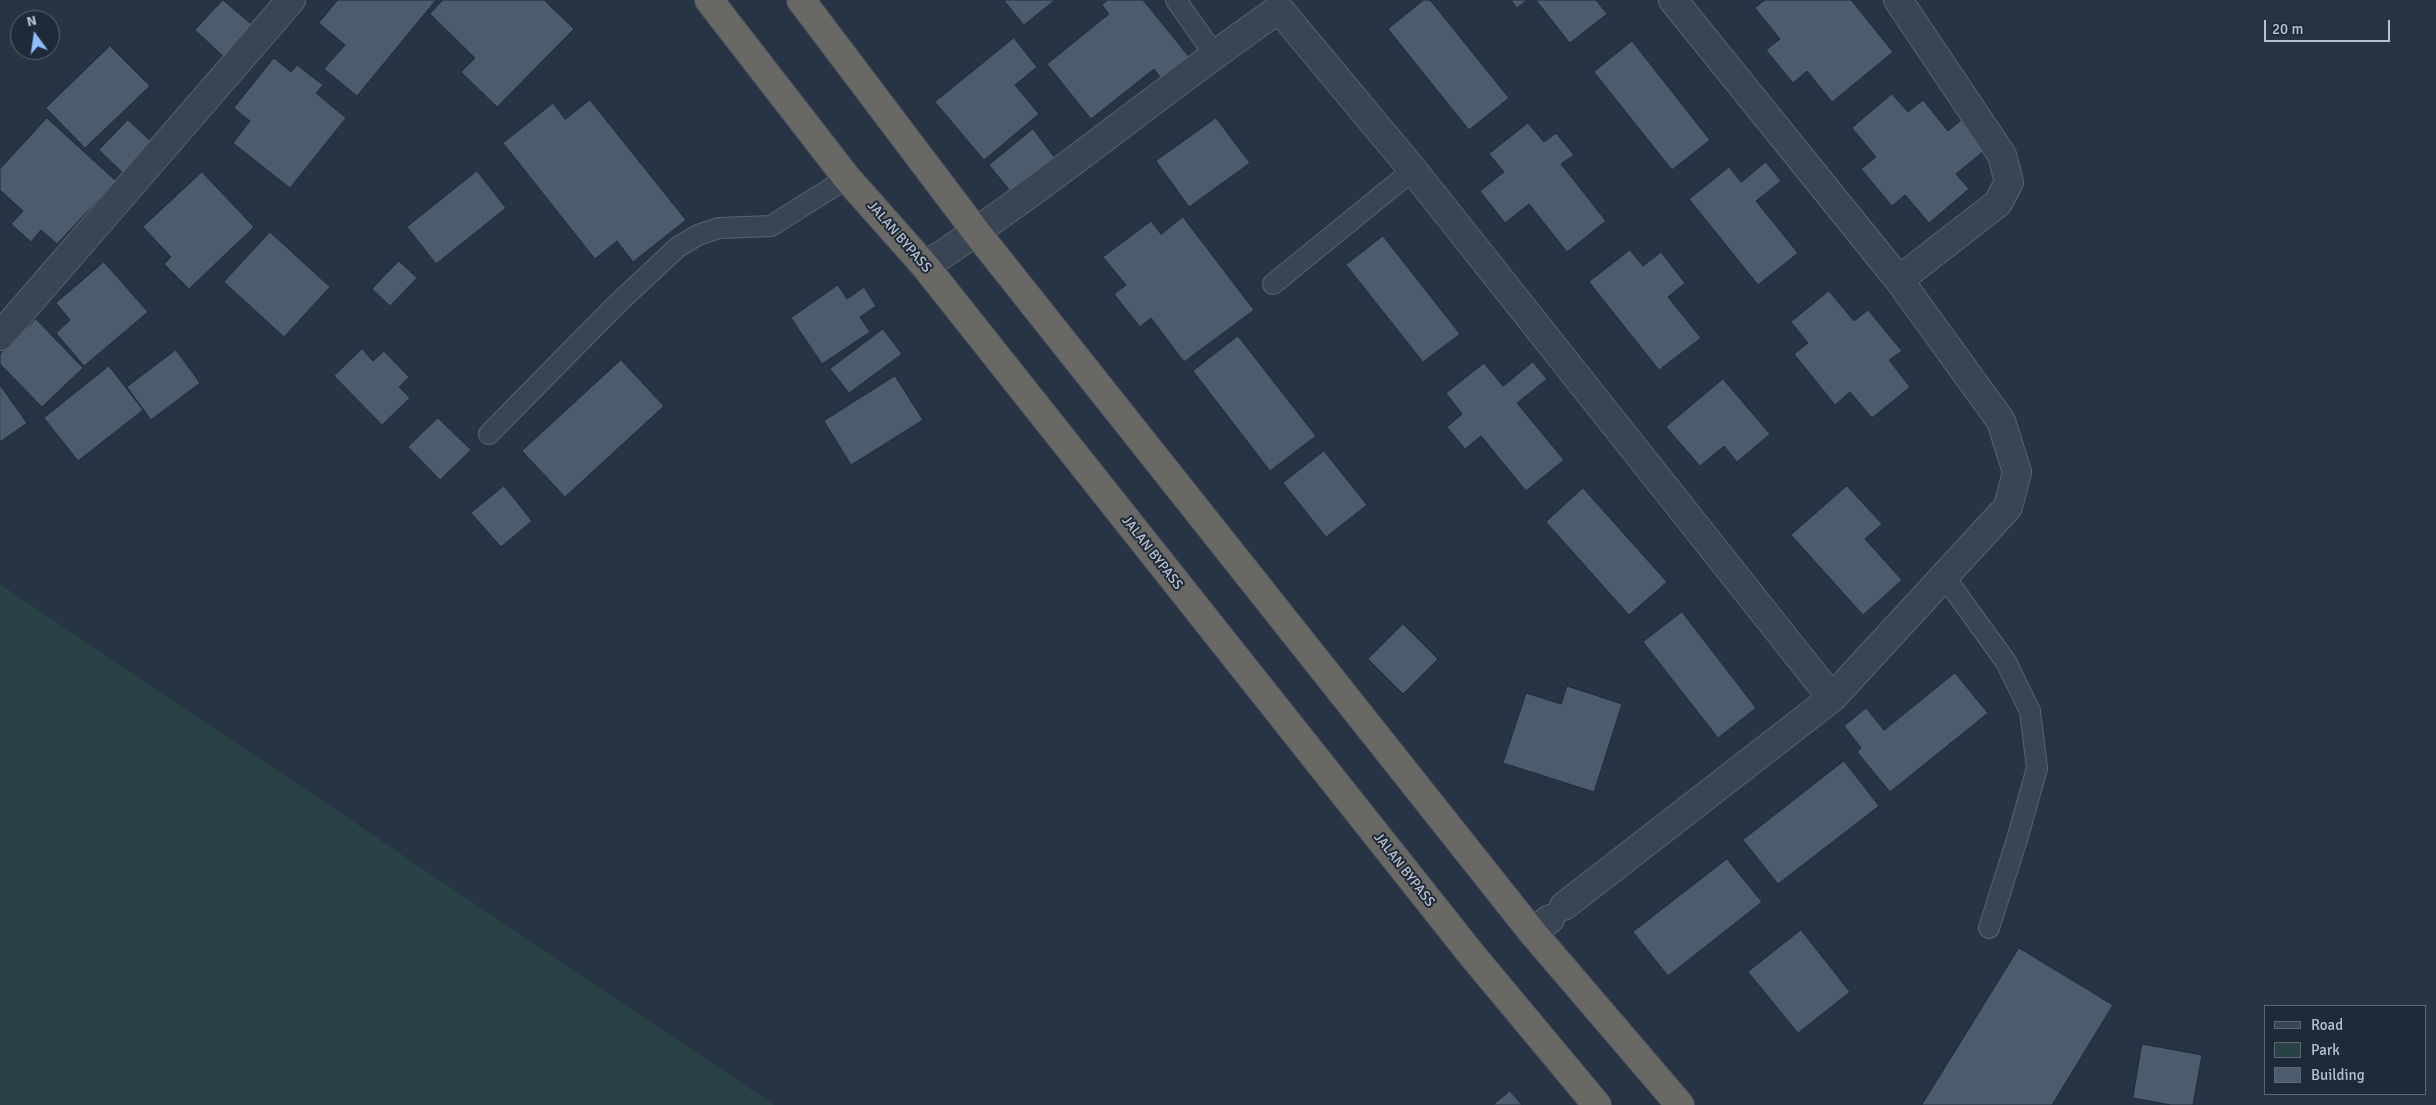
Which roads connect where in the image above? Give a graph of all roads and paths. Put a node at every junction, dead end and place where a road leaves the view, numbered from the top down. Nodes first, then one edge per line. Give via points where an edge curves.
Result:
1 (291, 0) edge
2 (709, 0) edge
3 (801, 0) edge
4 (1176, 0) edge
5 (1673, 0) edge
6 (1898, 0) edge
7 (1287, 5) edge
8 (1214, 54) junction
9 (1413, 170) junction
10 (847, 178) junction
11 (977, 232) junction
12 (925, 266) junction
13 (1899, 280) junction
14 (1273, 284) dead end
15 (0, 336) edge
16 (489, 434) dead end
17 (1944, 576) junction
18 (1832, 698) junction
19 (1549, 919) junction
20 (1989, 928) dead end
21 (1597, 1105) edge
22 (1680, 1105) edge

1 - 15 street
2 - 10 highway, JALAN BYPASS
3 - 11 highway
4 - 8 lane
5 - 13 street
6 - 13 street via 2002,155 2009,182 1998,203
7 - 8 street
7 - 9 street
8 - 11 street
9 - 14 lane
9 - 18 street
10 - 12 highway, JALAN BYPASS
10 - 16 lane via 771,226 719,228 678,247 618,302
11 - 12 street
11 - 19 highway
12 - 21 highway, JALAN BYPASS via 1472,955
13 - 17 street via 2001,421 2017,472 2008,507
17 - 18 street
17 - 20 lane via 2006,662 2030,711 2037,768
18 - 19 street
19 - 22 highway

